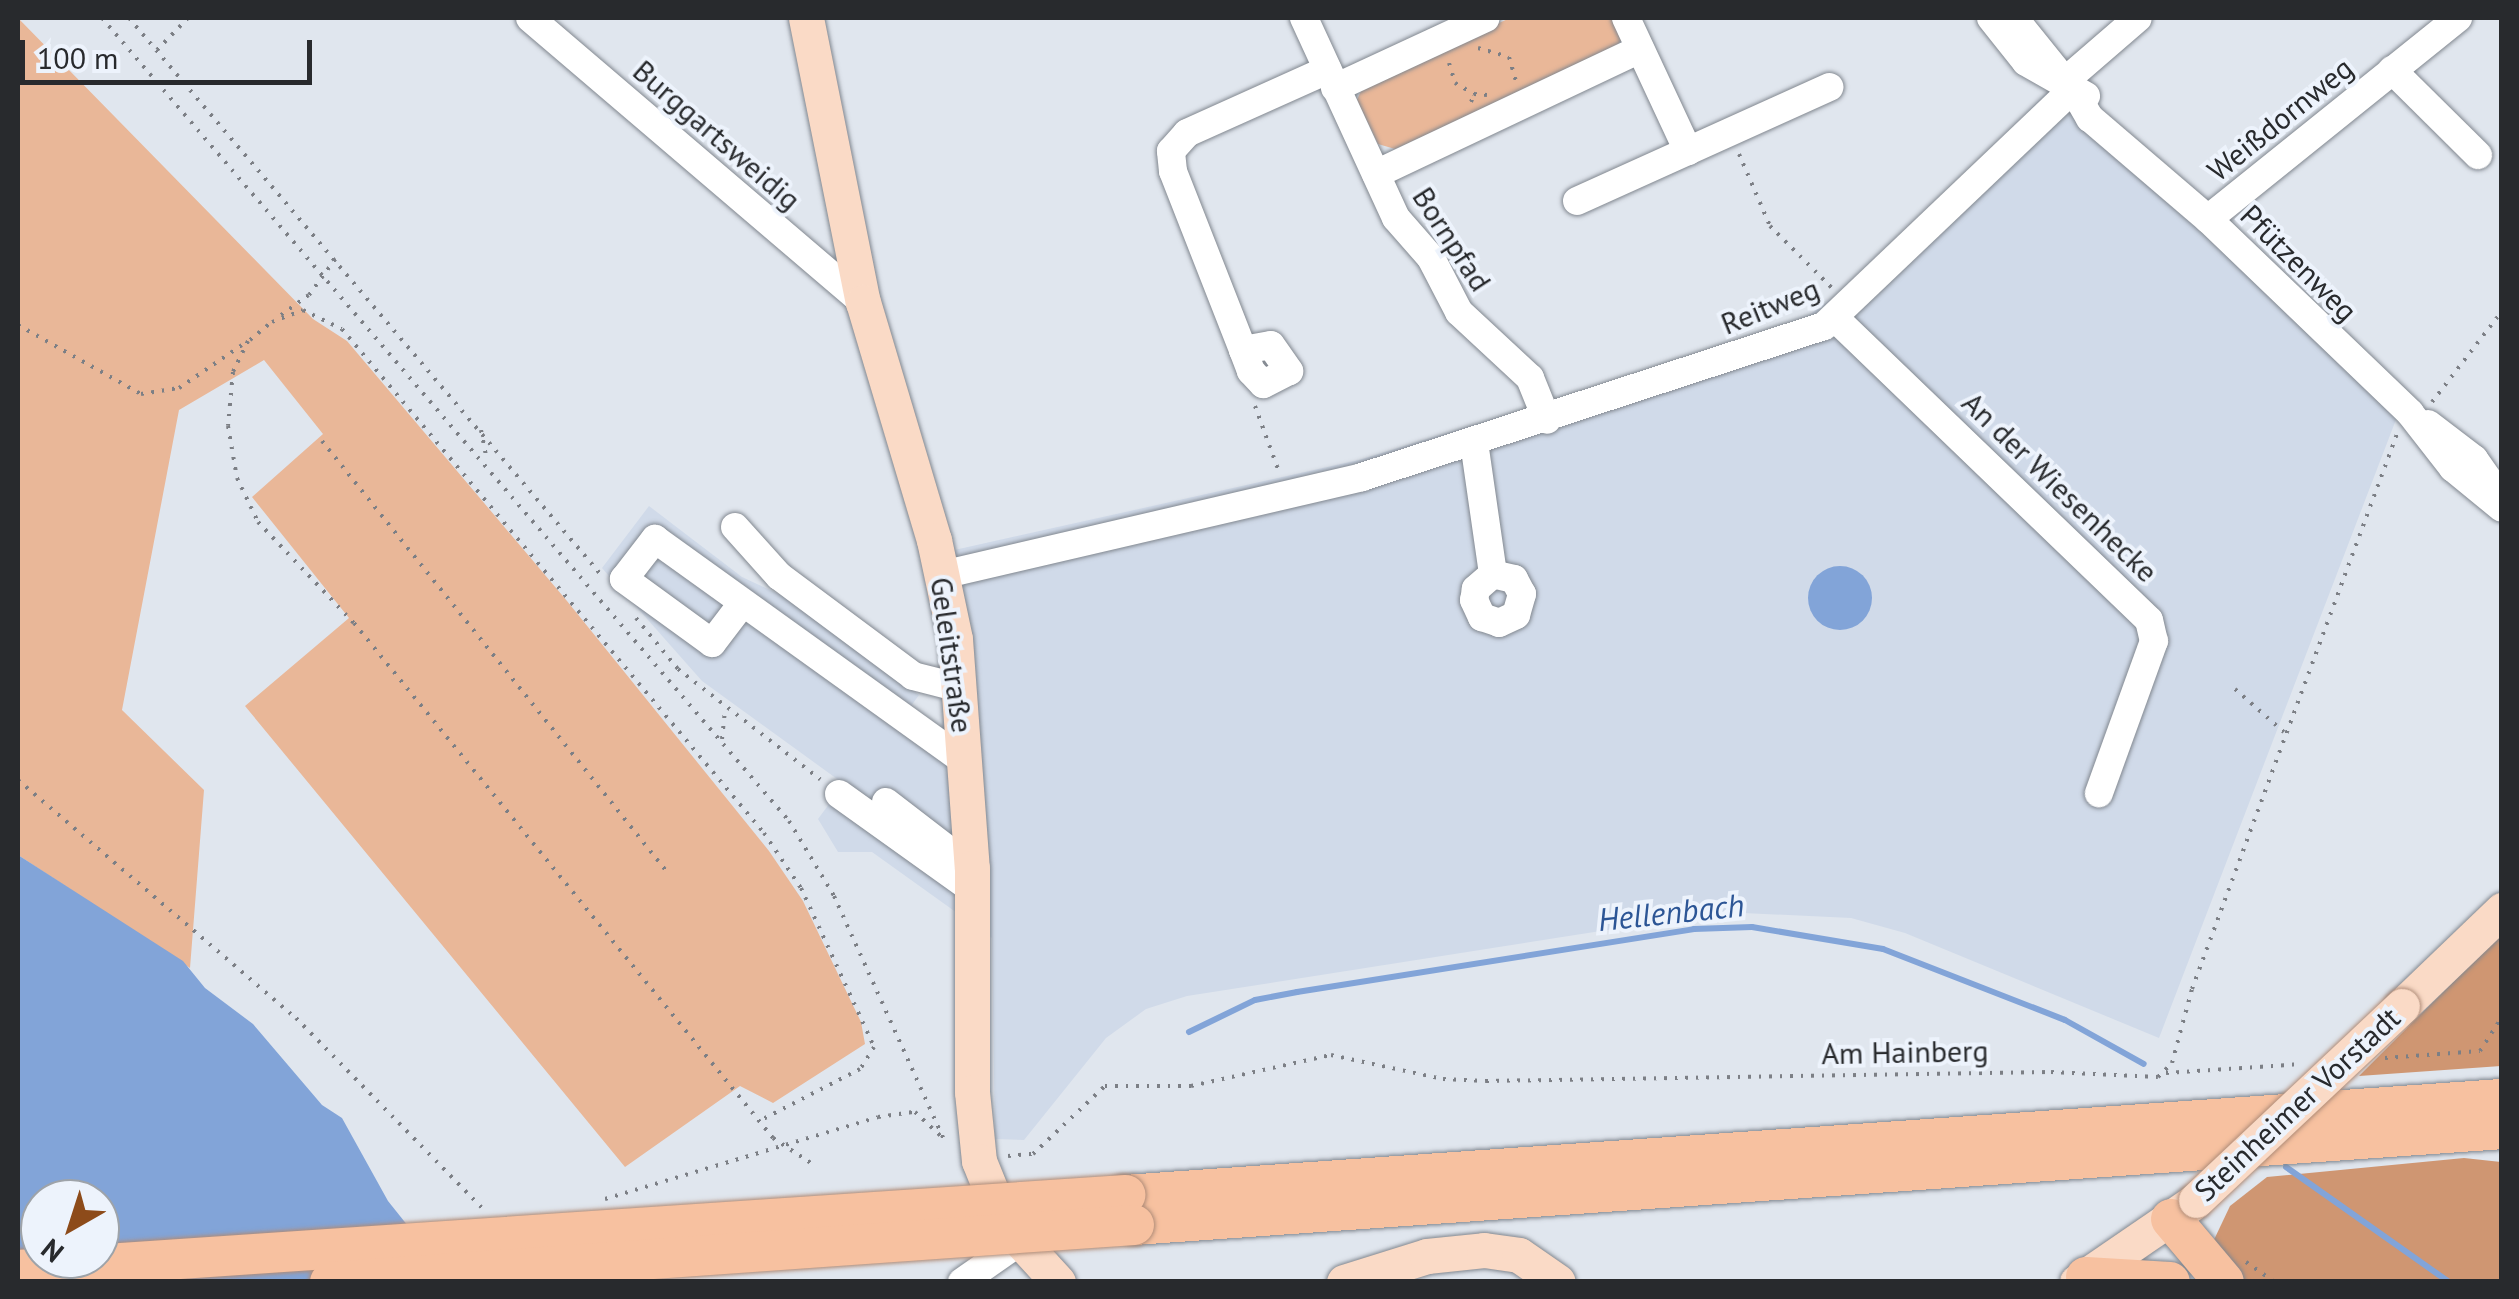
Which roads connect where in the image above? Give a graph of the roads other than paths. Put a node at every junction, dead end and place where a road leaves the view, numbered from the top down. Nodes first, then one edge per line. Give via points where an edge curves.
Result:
1 (530, 18) edge
2 (806, 18) edge
3 (1304, 18) edge
4 (1486, 18) edge
5 (1626, 18) edge
6 (1991, 18) edge
7 (2014, 18) edge
8 (2138, 18) edge
9 (2458, 18) edge
10 (1640, 49) junction
11 (2392, 70) junction
12 (1331, 79) junction
13 (2069, 85) junction
14 (1830, 87) dead end
15 (1688, 151) junction
16 (2478, 155) dead end
17 (1376, 174) junction
18 (1577, 201) dead end
19 (2208, 219) junction
20 (862, 302) junction
21 (1843, 312) junction
22 (1247, 361) road end
23 (2410, 413) junction
24 (1547, 420) junction
25 (1474, 442) junction
26 (2502, 499) edge
27 (2502, 508) edge
28 (734, 526) dead end
29 (1493, 574) dead end
30 (942, 576) junction
31 (741, 605) dead end
32 (960, 688) junction
33 (967, 762) junction
34 (2099, 793) dead end
35 (839, 794) road end
36 (886, 802) dead end
37 (972, 879) junction
38 (2502, 910) edge
39 (2502, 1099) edge
40 (2502, 1129) edge
41 (2461, 1132) junction
42 (2502, 1148) edge
43 (1129, 1210) junction
44 (2184, 1210) junction
45 (1018, 1244) junction
46 (18, 1270) edge
47 (2082, 1279) edge
48 (330, 1282) edge
49 (962, 1282) edge
50 (1058, 1282) edge
51 (1344, 1282) edge
52 (1558, 1282) edge
53 (2170, 1282) edge
54 (2189, 1282) edge
55 (2224, 1282) edge

1 - 20 street, Burggartsweidig
2 - 20 main road, Geleitstraße
3 - 12 street, Bornpfad
4 - 12 street
5 - 10 street
6 - 13 street, Pfützenweg via 2026,62
7 - 13 street, Pfützenweg
8 - 13 street, Reitweg
9 - 11 street, Weißdornweg
10 - 15 street
10 - 17 street
11 - 16 street, Weißdornweg
11 - 19 street, Weißdornweg
12 - 17 street, Bornpfad
12 - 22 street via 1187,133 1171,151
13 - 19 street, Pfützenweg via 2090,118
13 - 21 street, Reitweg
14 - 15 street
15 - 18 street
17 - 24 street, Bornpfad via 1396,218 1431,258 1460,312 1524,370
19 - 23 street, Pfützenweg
20 - 30 main road, Geleitstraße
21 - 24 street, Reitweg
21 - 34 street, An der Wiesenhecke via 2149,620 2154,641
23 - 26 street, Pfützenweg via 2474,459
23 - 27 street, Pfützenweg via 2452,468
24 - 25 street, Reitweg
25 - 29 street
25 - 30 street, Reitweg via 1287,495
28 - 32 street via 779,576 913,676
30 - 32 main road, Geleitstraße
31 - 33 street via 809,645
32 - 33 main road, Geleitstraße
33 - 37 main road, Geleitstraße
35 - 37 street
36 - 37 street
37 - 45 main road, Geleitstraße via 960,1142
38 - 44 main road, Steinheimer Vorstadt, bridge
39 - 43 highway
40 - 41 highway
41 - 42 highway
41 - 43 highway
43 - 46 highway, bridge
43 - 48 highway, bridge
44 - 47 main road, Steinheimer Vorstadt
44 - 54 highway via 2171,1251
44 - 55 highway
45 - 49 street
45 - 50 main road, Geleitstraße
47 - 53 highway
51 - 52 main road via 1474,1250 1519,1255

